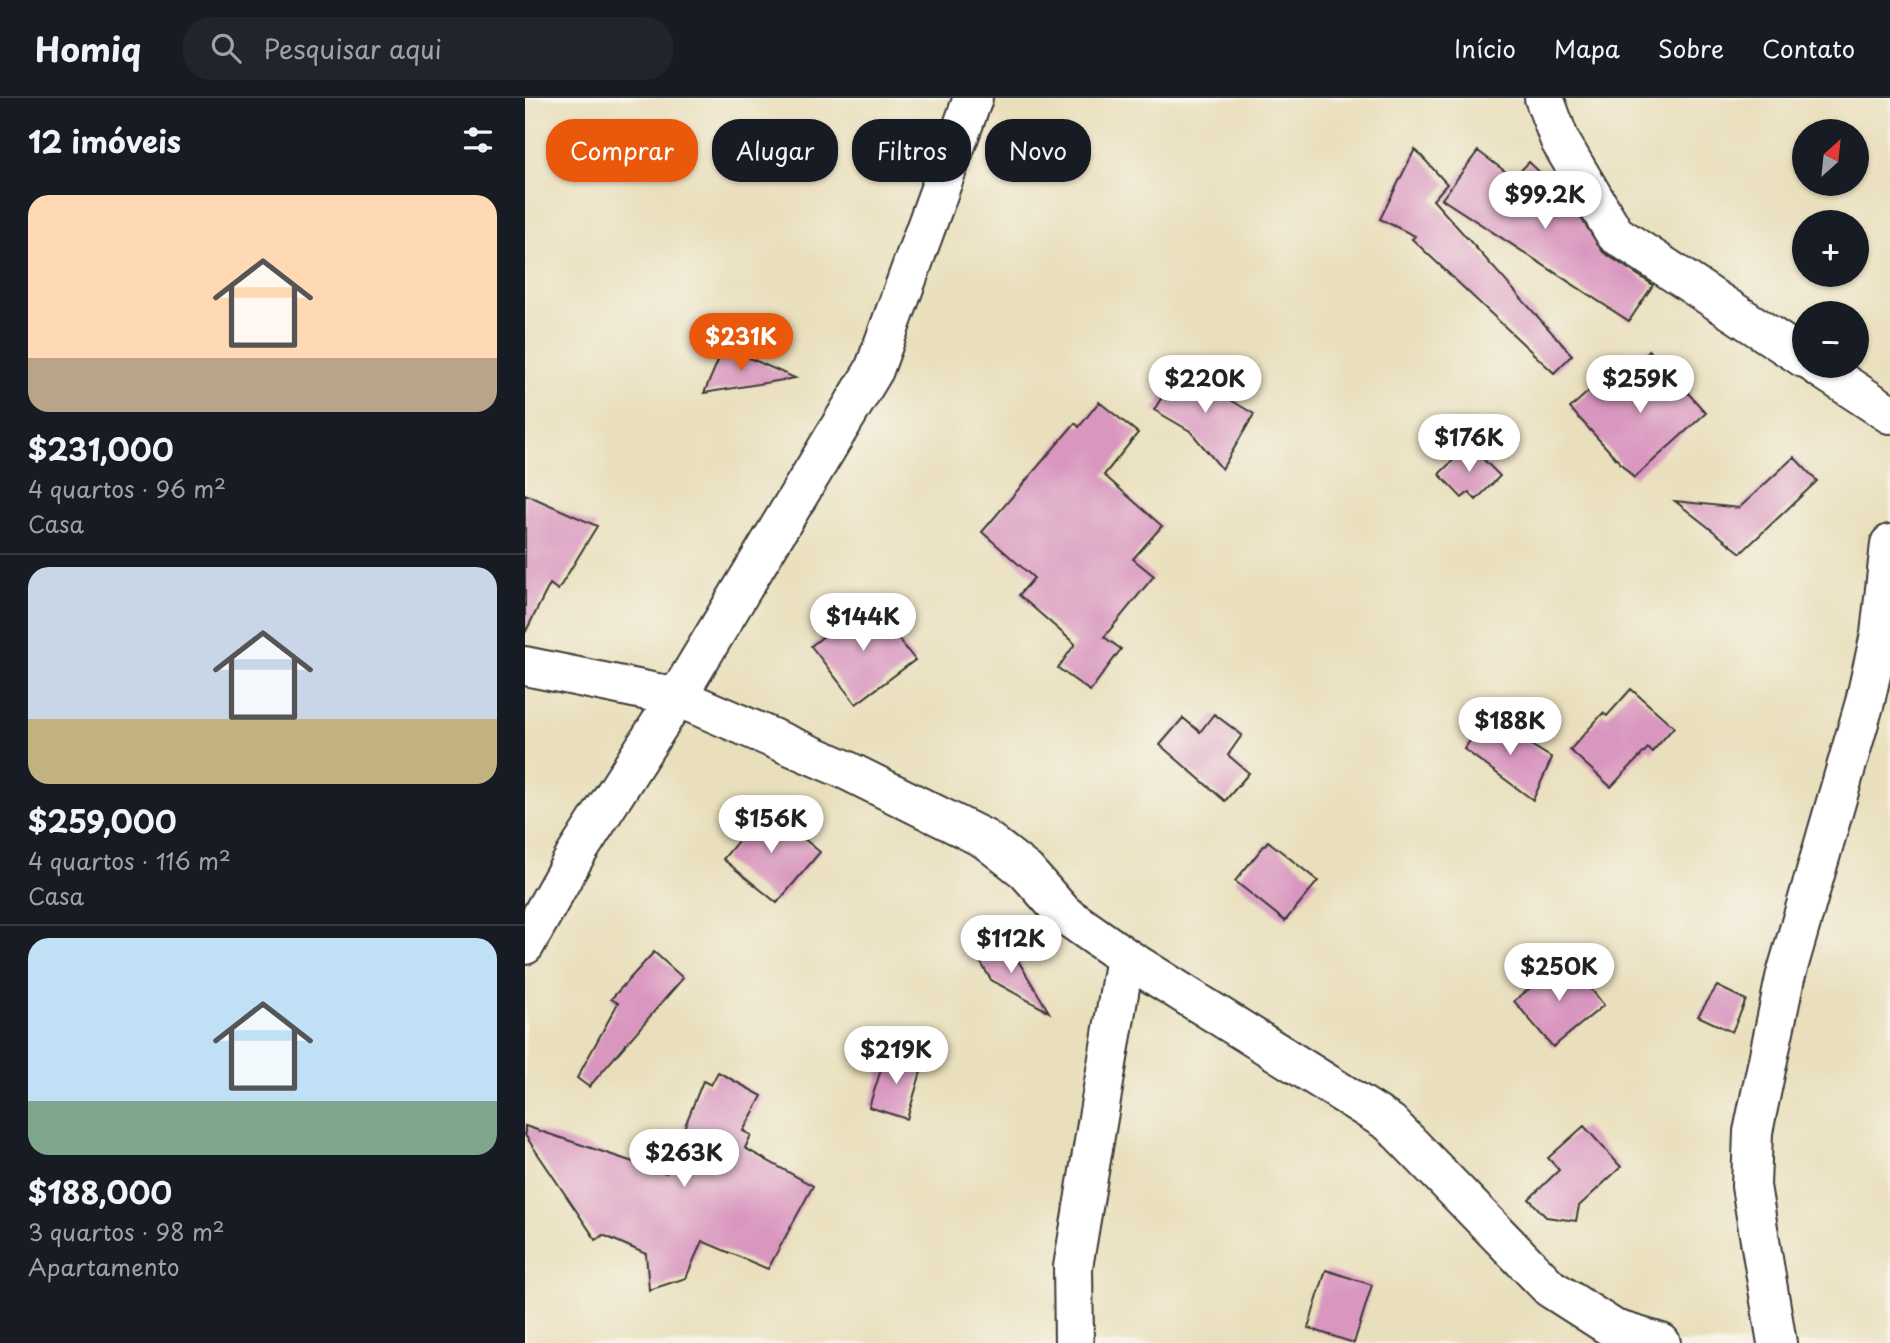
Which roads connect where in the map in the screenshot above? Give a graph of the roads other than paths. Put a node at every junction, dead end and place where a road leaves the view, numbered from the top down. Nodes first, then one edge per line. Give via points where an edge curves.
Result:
1 (974, 98) edge
2 (1544, 98) edge
3 (1792, 350) edge
4 (1835, 378) edge
5 (1890, 414) edge
6 (1889, 564) edge
7 (525, 666) edge
8 (677, 697) junction
9 (525, 945) edge
10 (1125, 957) junction
11 (1074, 1343) edge
12 (1661, 1343) edge
13 (1777, 1343) edge

1 - 8 street via 874,370
2 - 3 street via 1560,141 1615,234
4 - 5 street
6 - 13 street via 1865,702 1785,978 1753,1132 1751,1186
7 - 8 street
8 - 9 street via 575,856
8 - 10 street via 844,769 985,839 1026,871 1064,914
10 - 11 street via 1073,1267
10 - 12 street via 1390,1123 1550,1288 1614,1329

